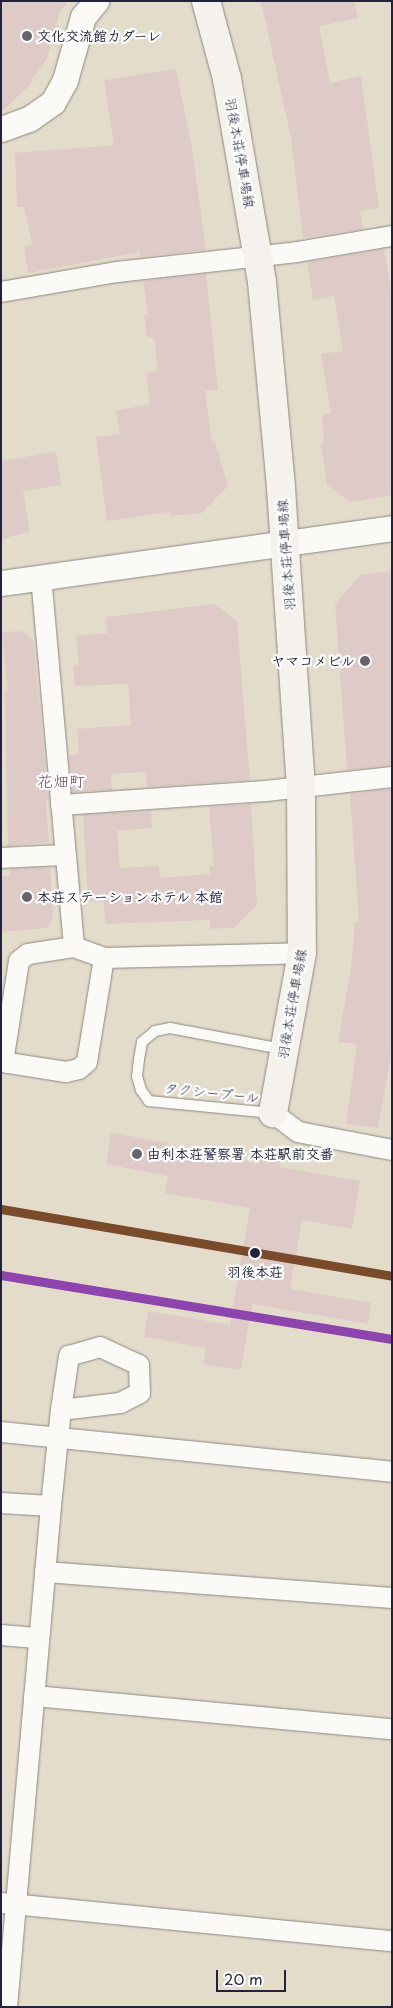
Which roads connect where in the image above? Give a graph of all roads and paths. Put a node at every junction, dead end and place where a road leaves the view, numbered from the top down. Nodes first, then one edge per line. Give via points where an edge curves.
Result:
1 (96, 1) edge
2 (206, 1) edge
3 (1, 129) edge
4 (392, 236) edge
5 (258, 257) junction
6 (1, 292) edge
7 (392, 528) edge
8 (284, 545) junction
9 (41, 576) junction
10 (1, 583) edge
11 (392, 777) edge
12 (301, 786) junction
13 (61, 805) junction
14 (65, 855) junction
15 (1, 858) edge
16 (74, 947) junction
17 (302, 953) junction
18 (104, 958) junction
19 (284, 1049) junction
20 (2, 1056) edge
21 (273, 1113) junction
22 (392, 1150) edge
23 (61, 1410) dead end
24 (1, 1432) edge
25 (58, 1437) junction
26 (392, 1472) edge
27 (1, 1502) edge
28 (50, 1506) junction
29 (45, 1572) junction
30 (392, 1598) edge
31 (1, 1635) edge
32 (39, 1638) junction
33 (34, 1696) junction
34 (392, 1729) edge
35 (8, 1904) edge
36 (392, 1941) edge
37 (7, 2007) edge

1 - 3 street via 83,17 65,80 53,102 29,119
2 - 5 main road, 羽後本荘停車場線 via 227,79
4 - 5 street
5 - 6 street via 117,272
5 - 8 main road, 羽後本荘停車場線
7 - 8 street
8 - 9 street
8 - 12 main road, 羽後本荘停車場線
9 - 10 street
9 - 13 street
11 - 12 street
12 - 13 street
12 - 17 main road, 羽後本荘停車場線
13 - 14 street
14 - 15 street
14 - 16 street
16 - 18 street
16 - 20 street via 46,949 28,954 19,961
17 - 18 street
17 - 19 main road, 羽後本荘停車場線
18 - 20 street via 87,1062 79,1069 66,1072 8,1063
19 - 21 main road, 羽後本荘停車場線
19 - 21 lane, タクシープール via 170,1028 155,1031 142,1042 138,1059 137,1076 149,1101
21 - 22 street via 298,1132
23 - 25 street
24 - 25 street
25 - 26 street
25 - 28 street
27 - 28 street
28 - 29 street
29 - 30 street
29 - 32 street
31 - 32 street
32 - 33 street
33 - 34 street
33 - 35 street
35 - 36 street
35 - 37 street

